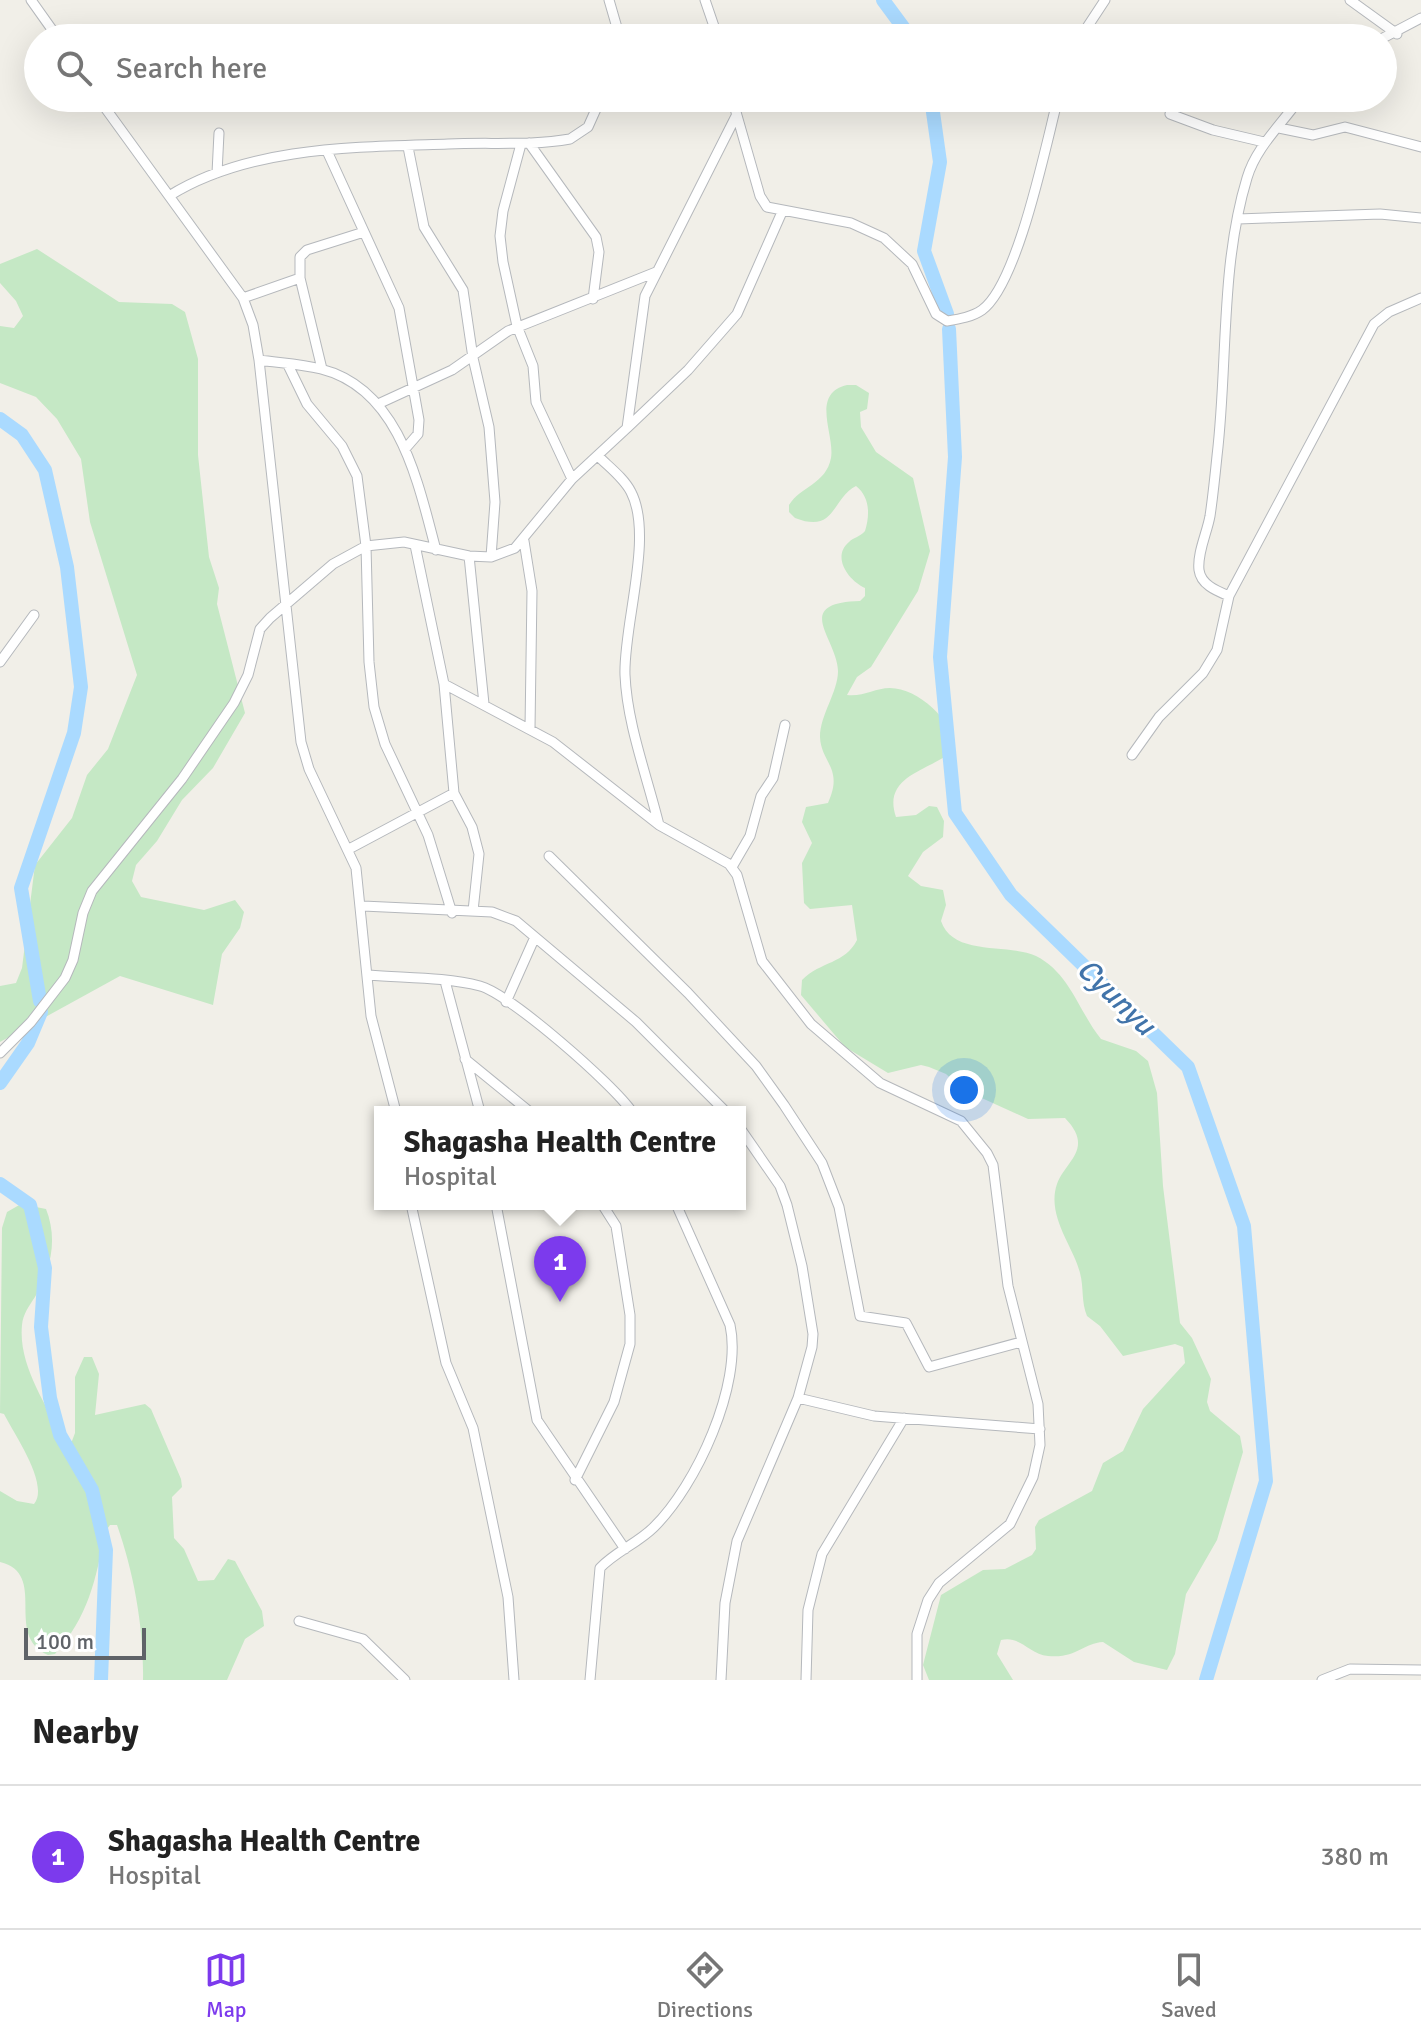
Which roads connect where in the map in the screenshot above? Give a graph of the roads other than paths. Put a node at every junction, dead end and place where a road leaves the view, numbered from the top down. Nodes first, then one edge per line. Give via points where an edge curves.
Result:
1 (31, 0) edge
2 (609, 0) edge
3 (705, 0) edge
4 (1105, 0) edge
5 (1350, 0) edge
6 (1421, 18) edge
7 (48, 24) edge
8 (616, 24) edge
9 (713, 24) edge
10 (1089, 24) edge
11 (1383, 24) edge
12 (1397, 34) edge
13 (108, 112) edge
14 (595, 112) edge
15 (735, 112) edge
16 (1054, 112) edge
17 (1290, 112) edge
18 (1170, 114) dead end
19 (736, 116) junction
20 (1279, 128) junction
21 (219, 133) dead end
22 (1264, 142) junction
23 (525, 144) junction
24 (408, 147) junction
25 (1421, 147) edge
26 (327, 151) junction
27 (217, 173) junction
28 (169, 196) junction
29 (782, 212) junction
30 (1421, 218) edge
31 (1238, 219) junction
32 (364, 232) junction
33 (656, 272) junction
34 (300, 278) junction
35 (243, 298) junction
36 (1421, 298) edge
37 (593, 299) junction
38 (517, 326) junction
39 (473, 358) junction
40 (259, 360) junction
41 (288, 365) junction
42 (322, 369) junction
43 (415, 387) junction
44 (378, 404) junction
45 (627, 428) junction
46 (405, 449) junction
47 (598, 456) junction
48 (572, 479) junction
49 (524, 541) junction
50 (415, 545) junction
51 (366, 546) junction
52 (436, 550) junction
53 (469, 556) junction
54 (491, 557) junction
55 (1229, 596) junction
56 (287, 606) junction
57 (34, 615) dead end
58 (0, 662) edge
59 (444, 684) junction
60 (484, 704) junction
61 (785, 725) dead end
62 (530, 728) junction
63 (1132, 755) dead end
64 (454, 793) junction
65 (416, 814) junction
66 (659, 825) junction
67 (349, 849) junction
68 (549, 856) dead end
69 (732, 867) junction
70 (363, 906) junction
71 (473, 911) junction
72 (452, 913) junction
73 (535, 937) junction
74 (369, 975) junction
75 (445, 981) junction
76 (506, 1002) junction
77 (0, 1053) edge
78 (465, 1059) junction
79 (394, 1106) edge
80 (478, 1106) edge
81 (523, 1106) edge
82 (628, 1106) edge
83 (720, 1106) edge
84 (746, 1137) edge
85 (412, 1210) edge
86 (497, 1210) edge
87 (606, 1210) edge
88 (679, 1210) edge
89 (1021, 1342) junction
90 (798, 1398) junction
91 (904, 1418) junction
92 (1040, 1429) junction
93 (575, 1480) junction
94 (625, 1549) junction
95 (299, 1621) dead end
96 (1421, 1670) edge
97 (405, 1680) edge
98 (514, 1680) edge
99 (590, 1680) edge
100 (721, 1680) edge
101 (806, 1680) edge
102 (917, 1680) edge
103 (1322, 1680) edge

1 - 7 street
2 - 8 street
3 - 9 street
4 - 10 street
5 - 11 street
6 - 12 street
13 - 28 street
14 - 23 street via 588,127 570,139
15 - 19 street
16 - 29 street via 1020,245 988,304 973,315 941,320 912,264 884,238 851,223
17 - 20 street
18 - 22 street
19 - 29 street via 760,196 767,207
19 - 33 street
20 - 22 street
20 - 25 street via 1313,135 1345,127
21 - 27 street
22 - 31 street via 1247,176
23 - 24 street
23 - 37 street via 596,237
23 - 38 street via 500,236
24 - 26 street
24 - 39 street via 424,227 463,290
26 - 27 street via 261,160
26 - 32 street
27 - 28 street
28 - 35 street
29 - 45 street via 737,314
30 - 31 street via 1380,214
31 - 55 street via 1217,455 1199,572 1204,582
32 - 34 street via 303,253 297,266
32 - 43 street via 399,308
33 - 37 street
33 - 45 street via 645,296
34 - 35 street
34 - 42 street
35 - 40 street
36 - 55 street via 1374,324
37 - 38 street
38 - 39 street
38 - 48 street via 533,366 536,402
39 - 43 street
39 - 54 street via 489,427 495,502
40 - 41 street
40 - 56 street
41 - 42 street
41 - 51 street via 307,404 350,459 361,490
42 - 44 street
43 - 44 street
43 - 46 street via 419,427
44 - 46 street
45 - 47 street
46 - 52 street
47 - 48 street
47 - 66 street via 630,489 637,516 637,588 625,673
48 - 49 street
49 - 54 street
49 - 62 street via 532,591
50 - 51 street via 391,541
50 - 52 street
50 - 59 street
51 - 56 street via 333,564
51 - 65 street via 370,689 380,730
52 - 53 street
53 - 54 street
53 - 60 street
55 - 63 street via 1217,650 1203,673 1159,717
56 - 67 street via 301,742
56 - 77 street via 260,629 241,690 182,779 92,891 65,978
57 - 58 street
59 - 60 street
59 - 64 street
60 - 62 street
61 - 69 street via 773,778
62 - 66 street
64 - 65 street
64 - 71 street via 479,854
65 - 67 street
65 - 72 street via 428,835
66 - 69 street
67 - 70 street
68 - 89 street via 688,993 756,1066 784,1105 822,1163 839,1207 860,1316 906,1323 929,1367
69 - 89 street via 762,961 811,1024 880,1083 961,1121 992,1159 1008,1286
70 - 72 street
70 - 74 street
71 - 72 street
71 - 73 street via 504,915
73 - 76 street
73 - 83 street via 636,1022
74 - 75 street
74 - 79 street via 371,1016
75 - 76 street via 482,987
75 - 78 street
76 - 82 street via 586,1064
78 - 80 street
78 - 81 street
84 - 90 street via 780,1186 802,1266 813,1334
85 - 98 street via 446,1363 473,1428 508,1597
86 - 93 street via 537,1420
87 - 93 street via 616,1226 630,1344 614,1402
88 - 94 street via 730,1325 730,1369 714,1430 684,1487 655,1527
89 - 92 street
90 - 91 street
90 - 100 street via 737,1541 725,1603
91 - 92 street
91 - 101 street via 822,1554 808,1610
92 - 102 street via 1033,1477 1018,1513 939,1583 928,1600 917,1634
93 - 94 street
94 - 99 street via 600,1568
95 - 97 street via 363,1639
96 - 103 street via 1350,1669

